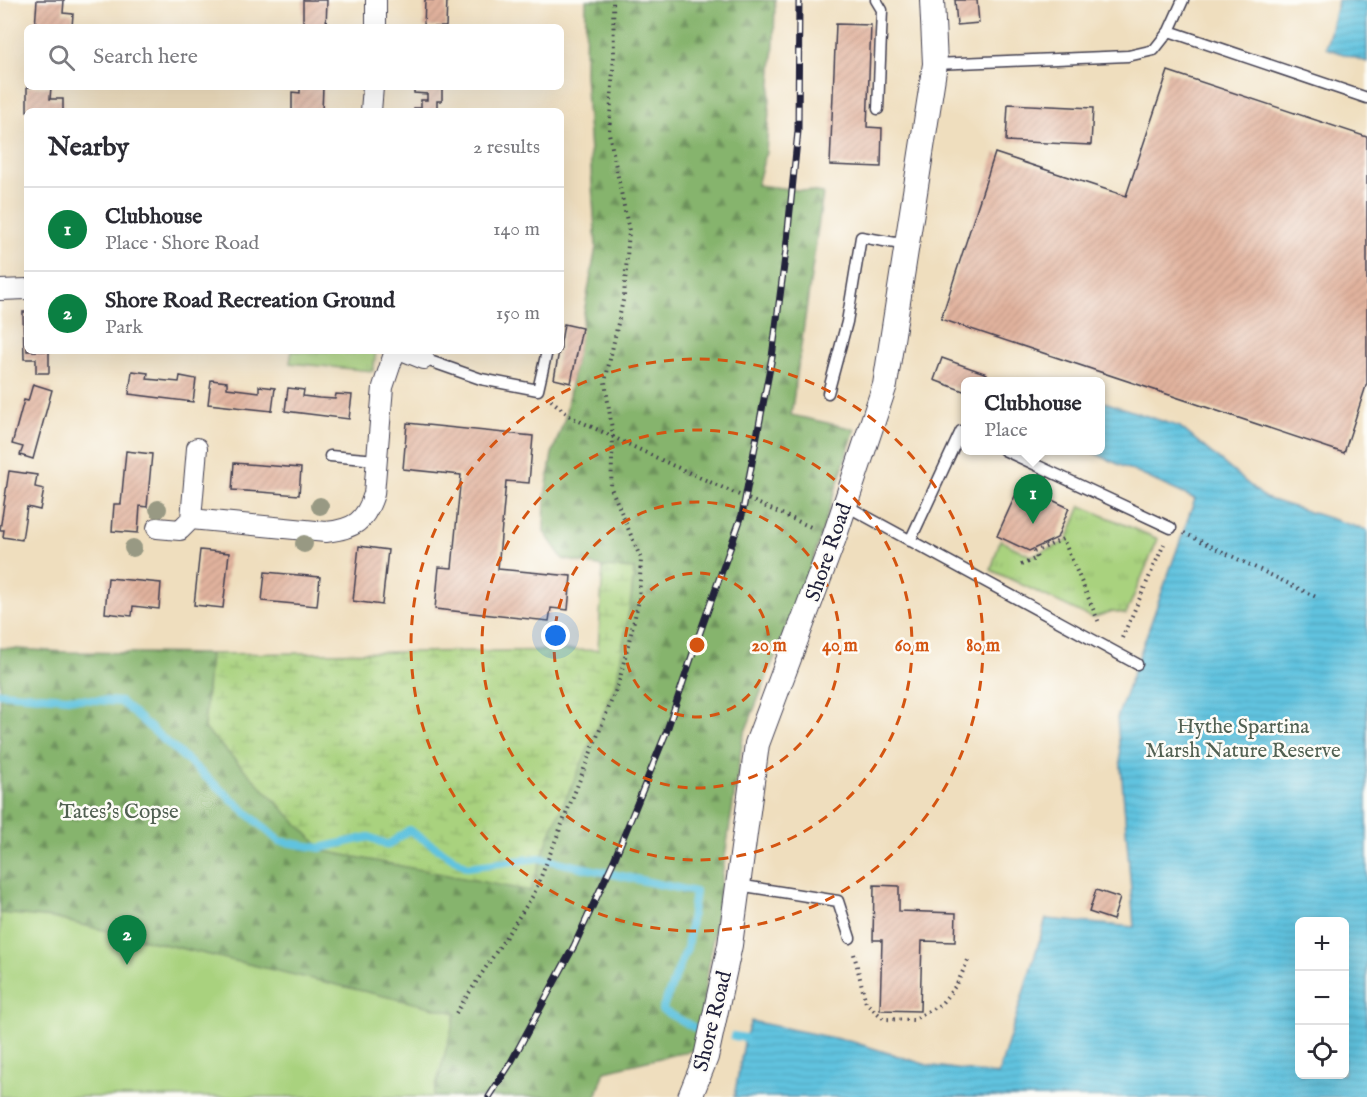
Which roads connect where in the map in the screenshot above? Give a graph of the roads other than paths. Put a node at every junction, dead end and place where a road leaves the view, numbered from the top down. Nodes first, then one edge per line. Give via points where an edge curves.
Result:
1 (376, 0) edge
2 (876, 0) edge
3 (932, 0) edge
4 (1183, 0) edge
5 (376, 24) edge
6 (1169, 31) junction
7 (935, 64) junction
8 (373, 90) edge
9 (1367, 98) edge
10 (371, 108) edge
11 (878, 108) dead end
12 (907, 245) junction
13 (24, 289) edge
14 (0, 290) edge
15 (394, 354) edge
16 (412, 354) edge
17 (546, 354) edge
18 (424, 359) joint
19 (828, 393) dead end
20 (961, 431) edge
21 (197, 448) dead end
22 (1015, 455) edge
23 (330, 456) dead end
24 (377, 460) junction
25 (844, 505) junction
26 (191, 519) junction
27 (157, 528) dead end
28 (1171, 528) road end
29 (910, 541) junction
30 (1137, 664) dead end
31 (738, 885) junction
32 (850, 938) road end
33 (690, 1097) edge

1 - 5 street
2 - 11 lane via 882,10
3 - 7 street, Shore Road
4 - 6 lane
6 - 7 lane via 1154,50 1128,56
6 - 9 lane
7 - 12 street, Shore Road
8 - 10 street
12 - 19 lane via 861,237 847,322
12 - 25 street, Shore Road via 885,385
13 - 14 street
15 - 24 street via 382,387
16 - 18 street
17 - 18 lane via 538,390 481,379
20 - 29 lane
21 - 26 street
22 - 28 lane
23 - 24 lane
24 - 26 street via 370,507 352,527 326,532
25 - 29 lane
25 - 31 street, Shore Road via 757,744
26 - 27 street via 180,530
29 - 30 lane
31 - 32 lane via 838,902
31 - 33 street, Shore Road via 730,945 706,1058

